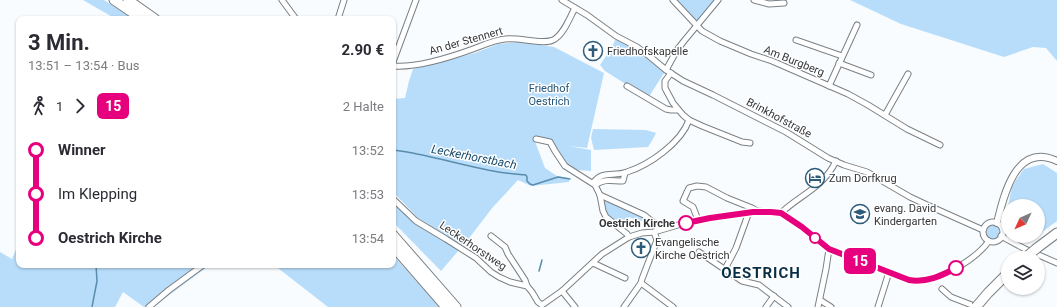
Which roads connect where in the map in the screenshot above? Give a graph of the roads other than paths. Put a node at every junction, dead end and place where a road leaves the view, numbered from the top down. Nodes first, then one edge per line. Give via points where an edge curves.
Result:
1 (114, 0) edge
2 (128, 0) edge
3 (282, 0) edge
4 (344, 0) edge
5 (416, 0) edge
6 (562, 0) edge
7 (672, 0) edge
8 (718, 0) edge
9 (754, 0) edge
10 (784, 3) dead end
11 (575, 8) junction
12 (138, 16) edge
13 (151, 16) edge
14 (294, 16) edge
15 (339, 16) edge
16 (696, 25) junction
17 (857, 25) dead end
18 (796, 40) dead end
19 (396, 54) edge
20 (842, 56) junction
21 (839, 63) junction
22 (396, 66) edge
23 (669, 71) junction
24 (908, 74) dead end
25 (871, 75) dead end
26 (627, 86) dead end
27 (829, 86) junction
28 (678, 110) junction
29 (885, 115) junction
30 (689, 120) junction
31 (536, 139) dead end
32 (750, 143) dead end
33 (940, 145) dead end
34 (836, 161) junction
35 (1057, 161) edge
36 (625, 173) junction
37 (593, 184) junction
38 (600, 195) junction
39 (396, 202) edge
40 (757, 211) junction
41 (749, 212) junction
42 (781, 213) junction
43 (698, 220) junction
44 (997, 223) junction
45 (1001, 228) edge
46 (983, 230) junction
47 (657, 231) junction
48 (1057, 233) edge
49 (492, 236) dead end
50 (1001, 236) edge
51 (629, 237) junction
52 (396, 238) edge
53 (989, 241) junction
54 (1015, 243) edge
55 (396, 249) edge
56 (829, 249) junction
57 (1034, 251) edge
58 (699, 252) dead end
59 (593, 263) junction
60 (1057, 263) edge
61 (199, 268) edge
62 (725, 269) junction
63 (889, 272) junction
64 (625, 278) dead end
65 (1001, 280) edge
66 (641, 283) junction
67 (526, 286) junction
68 (942, 290) dead end
69 (562, 291) junction
70 (774, 296) junction
71 (820, 300) junction
72 (542, 306) edge
73 (149, 307) edge
74 (446, 307) edge
75 (456, 307) edge
76 (575, 307) edge
77 (624, 307) edge
78 (673, 307) edge
79 (766, 307) edge
80 (788, 307) edge
81 (818, 307) edge
82 (831, 307) edge
83 (878, 307) edge
84 (977, 307) edge

1 - 12 highway
2 - 13 highway
3 - 14 street
4 - 15 street
5 - 19 street
6 - 11 street, Brinkhofstraße
7 - 16 street, Am Burgberg
8 - 16 street
9 - 10 street via 769,4
11 - 22 street, An der Stennert via 560,36 548,42 507,39 419,64
11 - 23 street, Brinkhofstraße
16 - 23 street via 677,50
16 - 27 street, Am Burgberg via 735,48 772,60
17 - 20 street
18 - 20 street
20 - 21 street
21 - 25 street
21 - 27 street
23 - 28 street via 665,88
23 - 34 street, Brinkhofstraße via 683,81 786,132
24 - 29 street
26 - 28 street via 666,109
27 - 29 street, Am Burgberg
28 - 30 street
29 - 33 street, Am Burgberg
30 - 32 street
30 - 36 street via 682,133 667,148 646,164
31 - 37 street via 550,142 565,166
34 - 42 street via 821,182
34 - 46 street, Brinkhofstraße via 867,172 910,197
35 - 44 street via 1046,157 1036,158 1026,161 1019,167 1008,185
36 - 37 street via 602,175
36 - 37 street via 623,181 605,180
37 - 38 street
38 - 47 street via 644,215 654,222
38 - 51 street via 606,217
39 - 67 street, Leckerhorstweg via 416,221 476,258 491,272 510,282
40 - 41 street
40 - 42 street
40 - 43 street via 706,187 692,187 683,201 693,207
41 - 43 street
41 - 62 street
42 - 56 street
43 - 47 street
44 - 45 street
44 - 46 street via 991,222
46 - 53 street
47 - 51 street
47 - 66 street via 657,240
48 - 57 highway, bridge
49 - 67 street via 505,246
50 - 53 street via 997,240
51 - 59 street via 602,254
52 - 75 highway
53 - 63 street via 972,258 951,271 925,281 909,280
54 - 60 street
55 - 74 highway
56 - 63 street
56 - 71 street
58 - 62 street
59 - 64 street
59 - 69 street
61 - 73 street
62 - 70 street via 742,281 759,286
63 - 83 street
65 - 84 highway, bridge
66 - 77 street
66 - 78 street
67 - 72 street
68 - 84 street via 951,297
69 - 72 street
69 - 76 street
70 - 79 street
70 - 80 street
71 - 81 street
71 - 82 street

